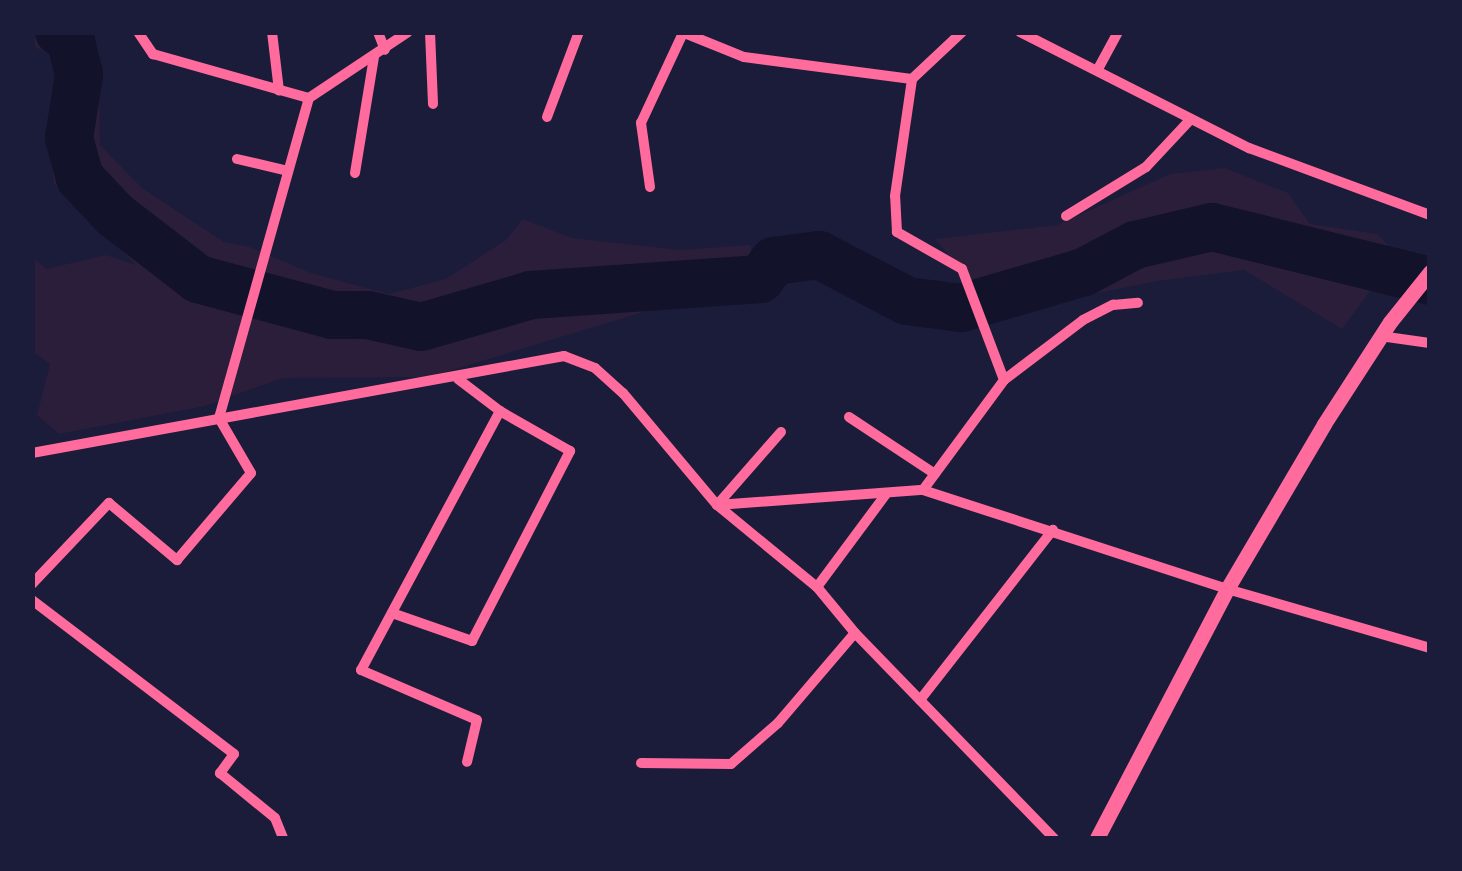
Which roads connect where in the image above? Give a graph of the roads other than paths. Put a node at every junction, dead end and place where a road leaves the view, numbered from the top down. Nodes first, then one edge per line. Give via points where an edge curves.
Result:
1 (138, 32) edge
2 (272, 32) edge
3 (378, 32) edge
4 (408, 32) edge
5 (430, 32) edge
6 (579, 32) edge
7 (962, 32) edge
8 (1020, 32) edge
9 (1118, 32) edge
10 (683, 33) edge
11 (385, 50) junction
12 (374, 57) junction
13 (1098, 69) junction
14 (912, 79) junction
15 (279, 90) junction
16 (309, 98) junction
17 (433, 104) dead end
18 (547, 117) dead end
19 (1189, 121) junction
20 (236, 159) dead end
21 (288, 171) junction
22 (355, 173) dead end
23 (650, 187) dead end
24 (1430, 215) edge
25 (1066, 216) dead end
26 (1430, 272) edge
27 (1138, 303) dead end
28 (1385, 329) junction
29 (1430, 343) edge
30 (458, 378) junction
31 (1004, 380) junction
32 (500, 411) junction
33 (849, 417) dead end
34 (219, 418) junction
35 (781, 432) dead end
36 (32, 454) edge
37 (935, 474) junction
38 (923, 490) junction
39 (886, 494) junction
40 (717, 506) junction
41 (1053, 530) junction
42 (32, 584) edge
43 (817, 587) junction
44 (1227, 589) junction
45 (32, 600) edge
46 (392, 613) junction
47 (855, 633) junction
48 (1430, 648) edge
49 (920, 700) junction
50 (467, 762) dead end
51 (641, 763) dead end
52 (283, 838) edge
53 (1054, 838) edge
54 (1097, 838) edge

1 - 15 street via 153,54
2 - 15 street
3 - 11 street
4 - 11 street
5 - 17 street
6 - 18 street
7 - 14 street
8 - 13 street
9 - 13 street
10 - 14 street via 744,57
10 - 23 street via 641,123
11 - 12 street
12 - 16 street
12 - 22 street
13 - 19 street
14 - 31 street via 895,196 897,232 962,270
15 - 16 street
16 - 21 street
19 - 24 street
19 - 25 street via 1146,168
20 - 21 street
21 - 34 street
26 - 28 street
27 - 31 street via 1083,320
28 - 29 street
28 - 44 street
30 - 32 street
30 - 34 street
30 - 40 street via 564,356 595,368
31 - 37 street
32 - 46 street
32 - 46 street via 570,452 472,641
33 - 37 street
34 - 36 street
34 - 42 street via 251,473 177,560 109,504
35 - 40 street
37 - 38 street
38 - 39 street
38 - 41 street
39 - 40 street
39 - 43 street
40 - 43 street
41 - 44 street
41 - 49 street
43 - 47 street
44 - 48 street
44 - 54 street
45 - 52 street via 234,754 220,774 275,818
46 - 50 street via 361,670 477,720
47 - 49 street
47 - 51 street via 778,723 731,764
49 - 53 street

